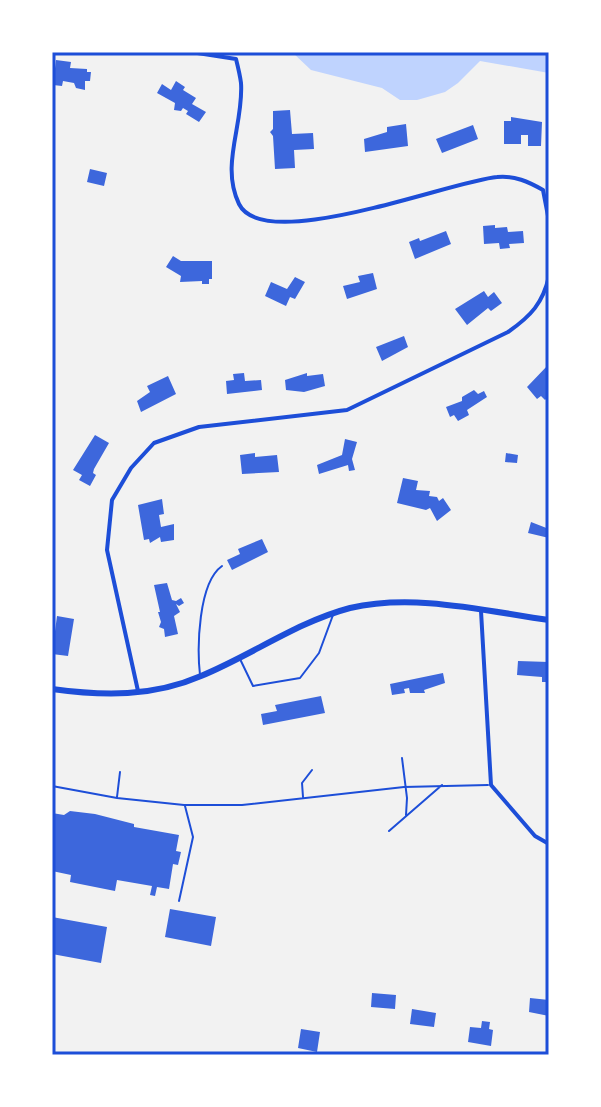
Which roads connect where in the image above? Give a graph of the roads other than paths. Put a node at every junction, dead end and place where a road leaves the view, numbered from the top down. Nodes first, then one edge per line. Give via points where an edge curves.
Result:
1 (191, 52) edge
2 (546, 190) edge
3 (549, 221) edge
4 (549, 276) edge
5 (222, 566) dead end
6 (481, 611) junction
7 (333, 614) junction
8 (549, 620) edge
9 (240, 657) junction
10 (201, 677) junction
11 (52, 689) edge
12 (139, 693) junction
13 (402, 758) dead end
14 (312, 770) dead end
15 (120, 772) dead end
16 (443, 784) junction
17 (491, 785) junction
18 (52, 786) edge
19 (404, 787) junction
20 (117, 798) junction
21 (303, 798) junction
22 (184, 805) junction
23 (403, 820) junction
24 (389, 831) dead end
25 (549, 844) edge
26 (179, 901) dead end

1 - 2 street via 236,59 241,85 230,179 241,208 260,221 292,223 362,212 499,176
2 - 3 street
4 - 12 street via 545,295 508,332 347,410 199,427 153,444 112,500 107,550
5 - 10 lane via 210,578 203,604
6 - 7 main road via 386,603
6 - 8 main road
6 - 17 street
7 - 9 main road
7 - 9 lane via 319,653 300,678 253,686
9 - 10 main road
10 - 12 main road
11 - 12 main road
13 - 19 lane
14 - 21 lane via 302,783
15 - 20 lane
16 - 17 lane
16 - 19 lane
16 - 23 lane
17 - 25 street via 535,836
18 - 20 lane
19 - 21 lane
19 - 23 lane via 408,811
20 - 22 lane
21 - 22 lane
22 - 26 lane via 193,837
23 - 24 lane

